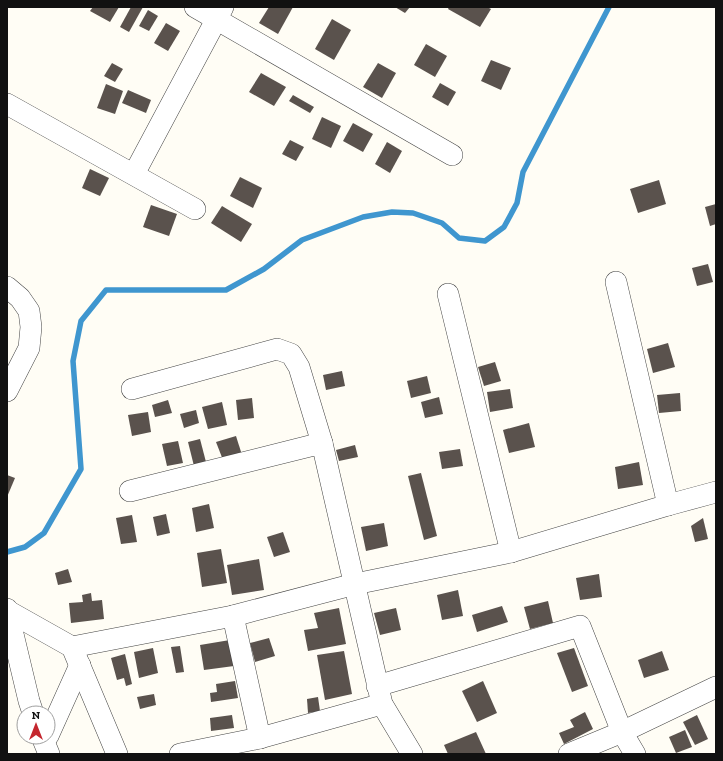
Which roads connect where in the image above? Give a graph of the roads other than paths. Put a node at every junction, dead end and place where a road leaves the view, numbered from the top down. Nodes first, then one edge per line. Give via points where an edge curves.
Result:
1 (195, 7) edge
2 (220, 13) edge
3 (7, 104) edge
4 (452, 155) dead end
5 (134, 174) junction
6 (195, 209) dead end
7 (616, 282) dead end
8 (7, 287) edge
9 (448, 294) dead end
10 (132, 389) dead end
11 (7, 391) edge
12 (322, 443) junction
13 (130, 492) dead end
14 (716, 492) edge
15 (668, 505) junction
16 (511, 552) junction
17 (355, 584) junction
18 (7, 610) edge
19 (233, 616) junction
20 (76, 656) junction
21 (716, 687) edge
22 (379, 695) junction
23 (30, 705) edge
24 (56, 713) edge
25 (622, 732) junction
26 (260, 738) junction
27 (118, 754) edge
28 (180, 754) edge
29 (412, 754) edge
30 (569, 754) edge
31 (635, 754) edge

1 - 2 street
2 - 4 street
2 - 5 street
3 - 5 street
5 - 6 street
7 - 15 street
8 - 11 street via 20,298 28,311 31,327 28,348
9 - 16 street
10 - 12 street via 277,349 291,354 298,367
12 - 13 street
12 - 17 street
14 - 15 street
15 - 16 street
16 - 17 street
17 - 19 street
17 - 22 street
18 - 20 street
18 - 23 street
19 - 20 street
19 - 26 street
20 - 24 street
20 - 27 street
21 - 25 street
22 - 25 street via 580,626
22 - 26 street
22 - 29 street
25 - 30 street
25 - 31 street
26 - 28 street

